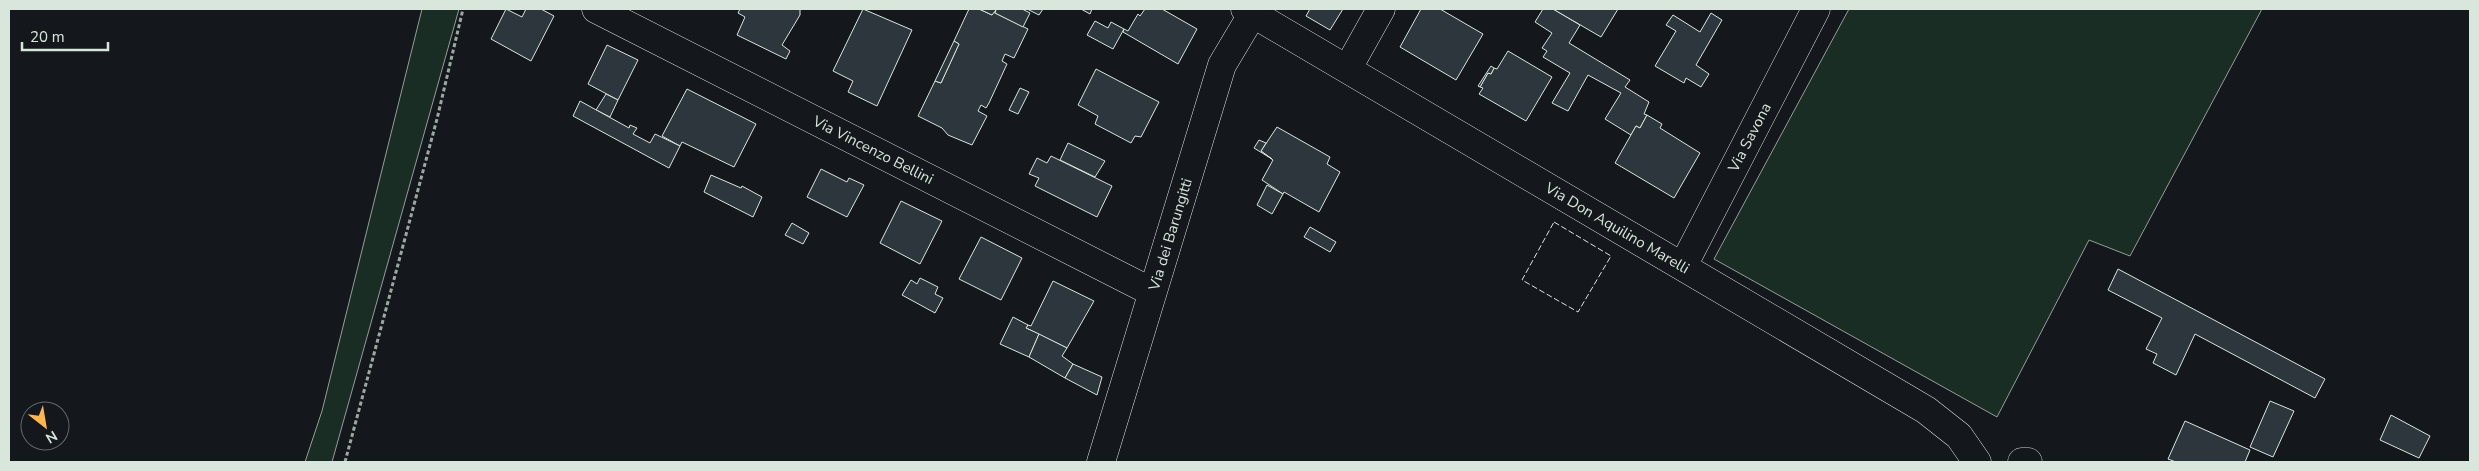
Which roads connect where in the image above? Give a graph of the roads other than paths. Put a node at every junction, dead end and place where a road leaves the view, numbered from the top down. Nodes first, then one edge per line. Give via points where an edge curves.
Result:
1 (596, 9) edge
2 (1381, 9) edge
3 (1816, 9) edge
4 (1249, 11) edge
5 (1348, 68) junction
6 (1683, 266) junction
7 (1152, 292) junction
8 (1102, 462) edge
9 (1977, 462) edge
10 (2022, 462) edge
11 (2028, 462) edge

1 - 7 street, Via Vincenzo Bellini
2 - 5 street
3 - 6 street, Via Savona
4 - 5 street, Via Don Aquilino Marelli
4 - 7 street, Via dei Barungitti via 1222,66
5 - 6 street, Via Don Aquilino Marelli
6 - 9 street, Via Don Aquilino Marelli via 1926,410 1959,436
7 - 8 street, Via dei Barungitti
10 - 11 street

